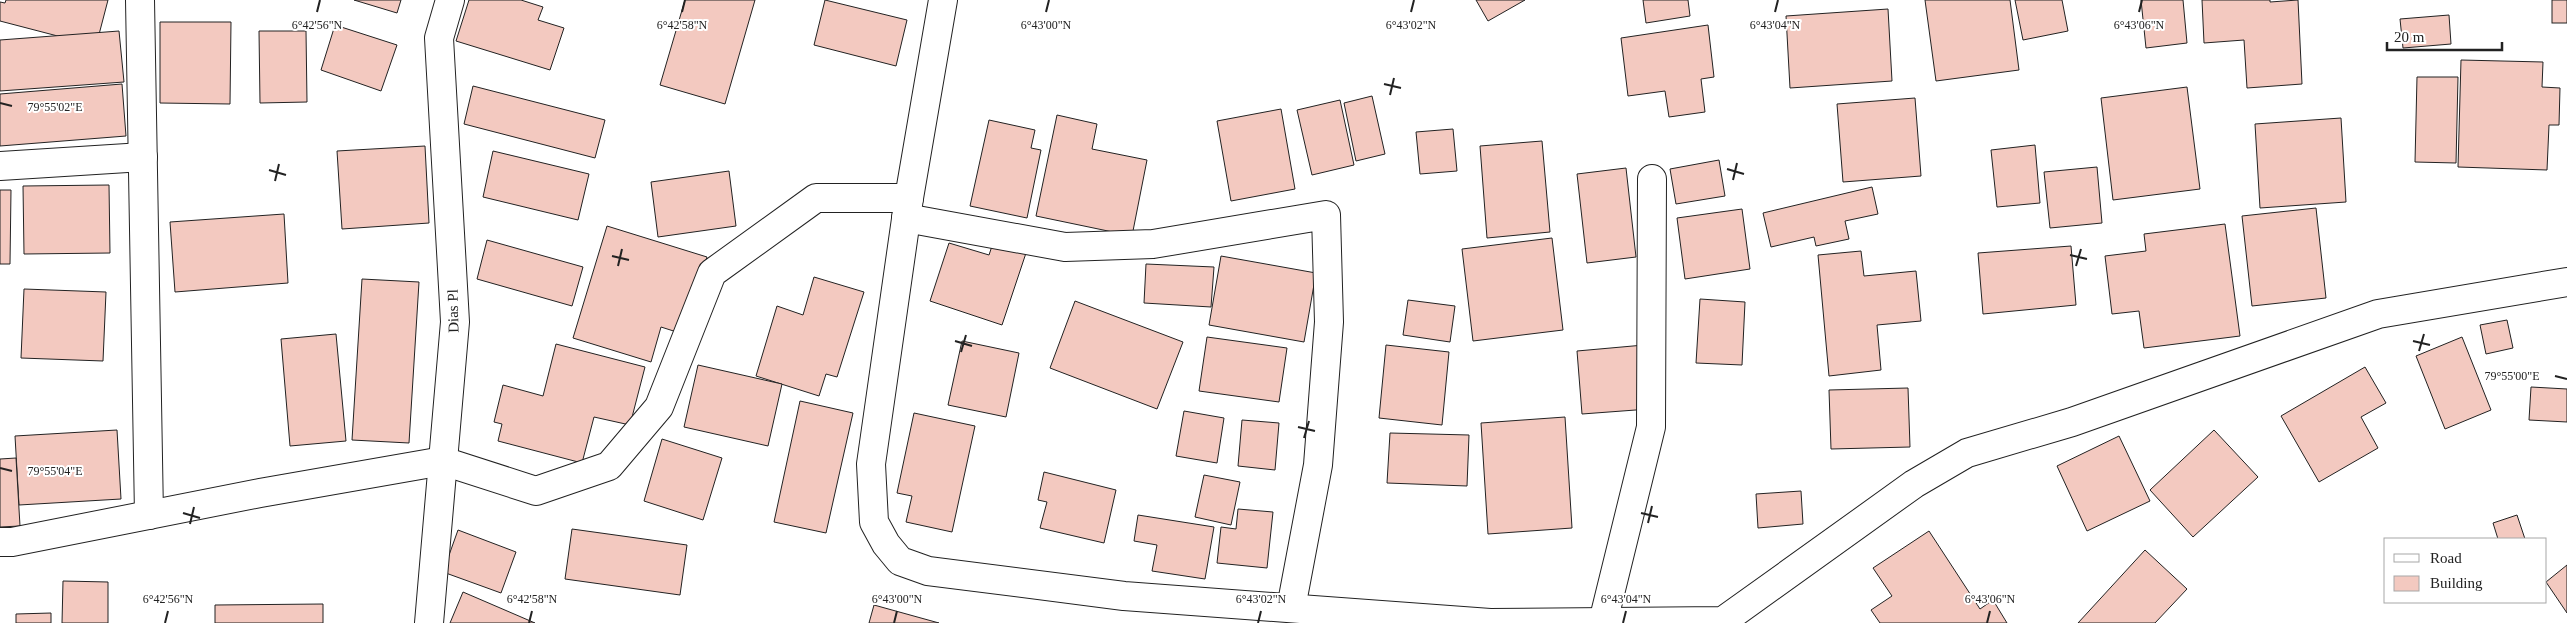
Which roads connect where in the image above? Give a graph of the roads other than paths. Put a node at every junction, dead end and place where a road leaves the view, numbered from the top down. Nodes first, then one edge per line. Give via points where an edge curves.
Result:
1 (140, 0) edge
2 (450, 0) edge
3 (943, 0) edge
4 (143, 157) junction
5 (0, 166) edge
6 (1652, 179) dead end
7 (907, 208) junction
8 (2567, 282) edge
9 (443, 461) junction
10 (149, 515) junction
11 (0, 542) edge
12 (1291, 608) junction
13 (1603, 622) junction
14 (429, 623) edge

1 - 4 street
2 - 9 street, Dias Pl via 439,38 455,322
3 - 7 street
4 - 5 street
4 - 10 street
6 - 13 street via 1651,427
7 - 9 street via 816,198 712,273 659,407 609,466 536,491
7 - 12 street via 871,464 874,522 900,561 928,572 1124,596
7 - 12 street via 1065,247 1153,244 1326,215 1329,322 1318,464
8 - 13 street via 2378,314 2072,422 1967,453 1914,484 1722,620
9 - 10 street
9 - 14 street, Dias Pl
10 - 11 street
12 - 13 street via 1490,623

